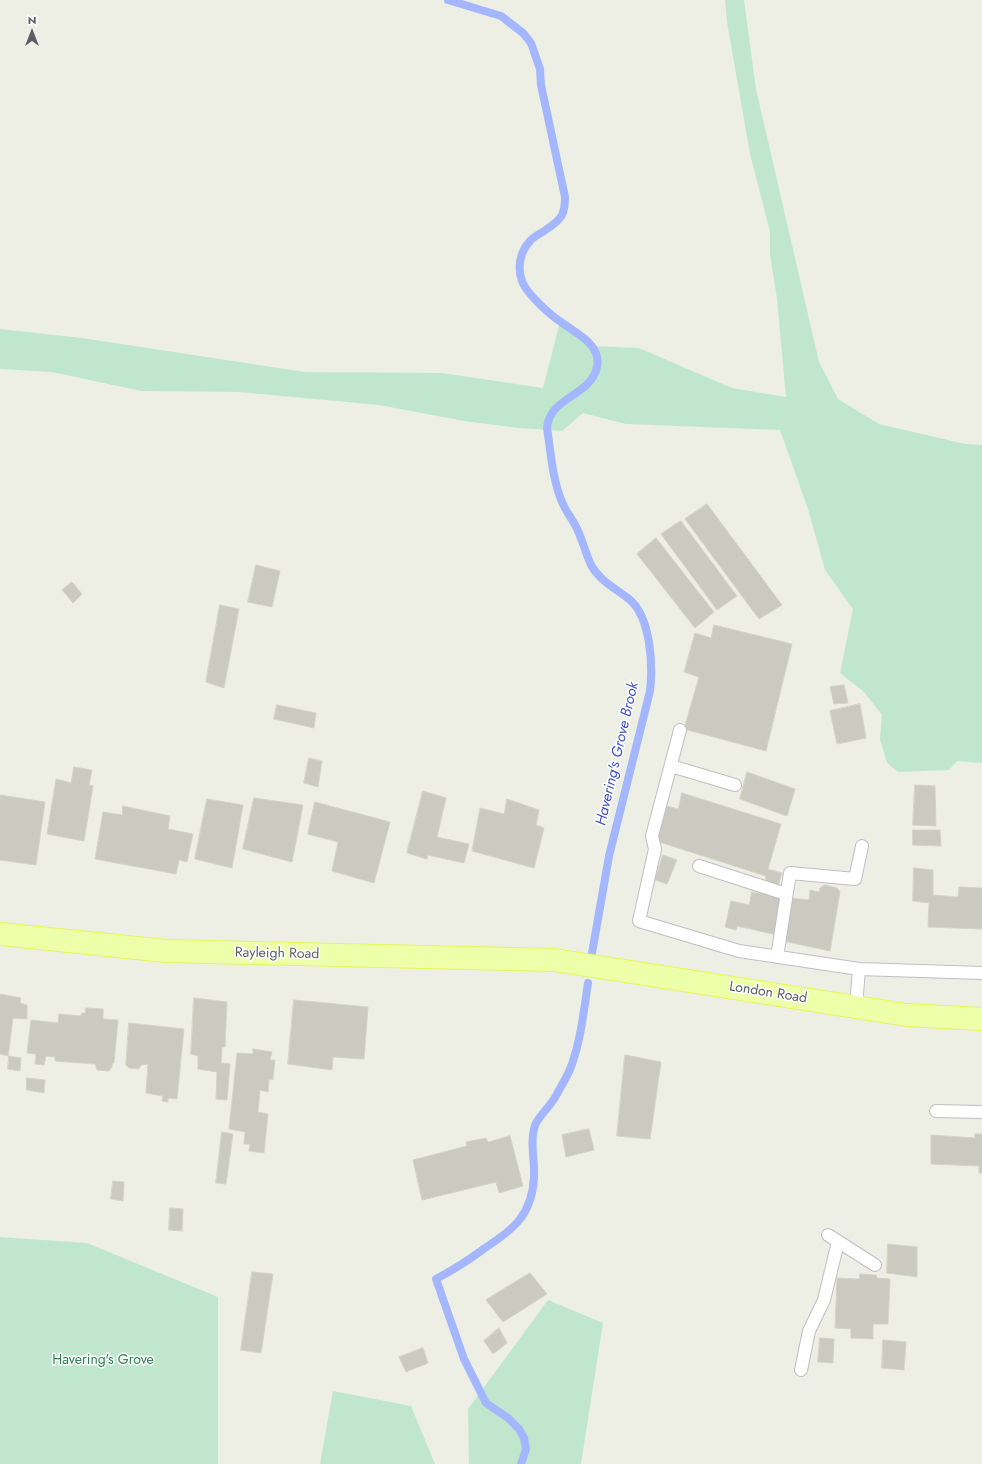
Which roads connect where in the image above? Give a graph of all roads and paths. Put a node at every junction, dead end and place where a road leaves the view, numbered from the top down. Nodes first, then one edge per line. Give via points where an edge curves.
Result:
1 (680, 730) dead end
2 (671, 766) junction
3 (735, 785) dead end
4 (862, 846) dead end
5 (699, 866) dead end
6 (786, 894) junction
7 (0, 934) edge
8 (777, 957) junction
9 (554, 960) joint
10 (859, 969) junction
11 (982, 973) edge
12 (856, 1007) junction
13 (982, 1019) edge
14 (936, 1111) dead end
15 (982, 1112) edge
16 (875, 1265) dead end
17 (801, 1370) dead end

1 - 2 lane
2 - 3 lane
2 - 8 lane via 652,836 655,849 639,921 739,951
4 - 6 lane via 854,879 790,873
5 - 6 lane
6 - 8 lane
7 - 9 main road, Rayleigh Road via 166,951
8 - 10 lane
9 - 12 main road, London Road
10 - 11 lane
10 - 12 lane
12 - 13 main road, London Road via 907,1015
14 - 15 lane
16 - 17 lane via 833,1238 824,1300 808,1331

